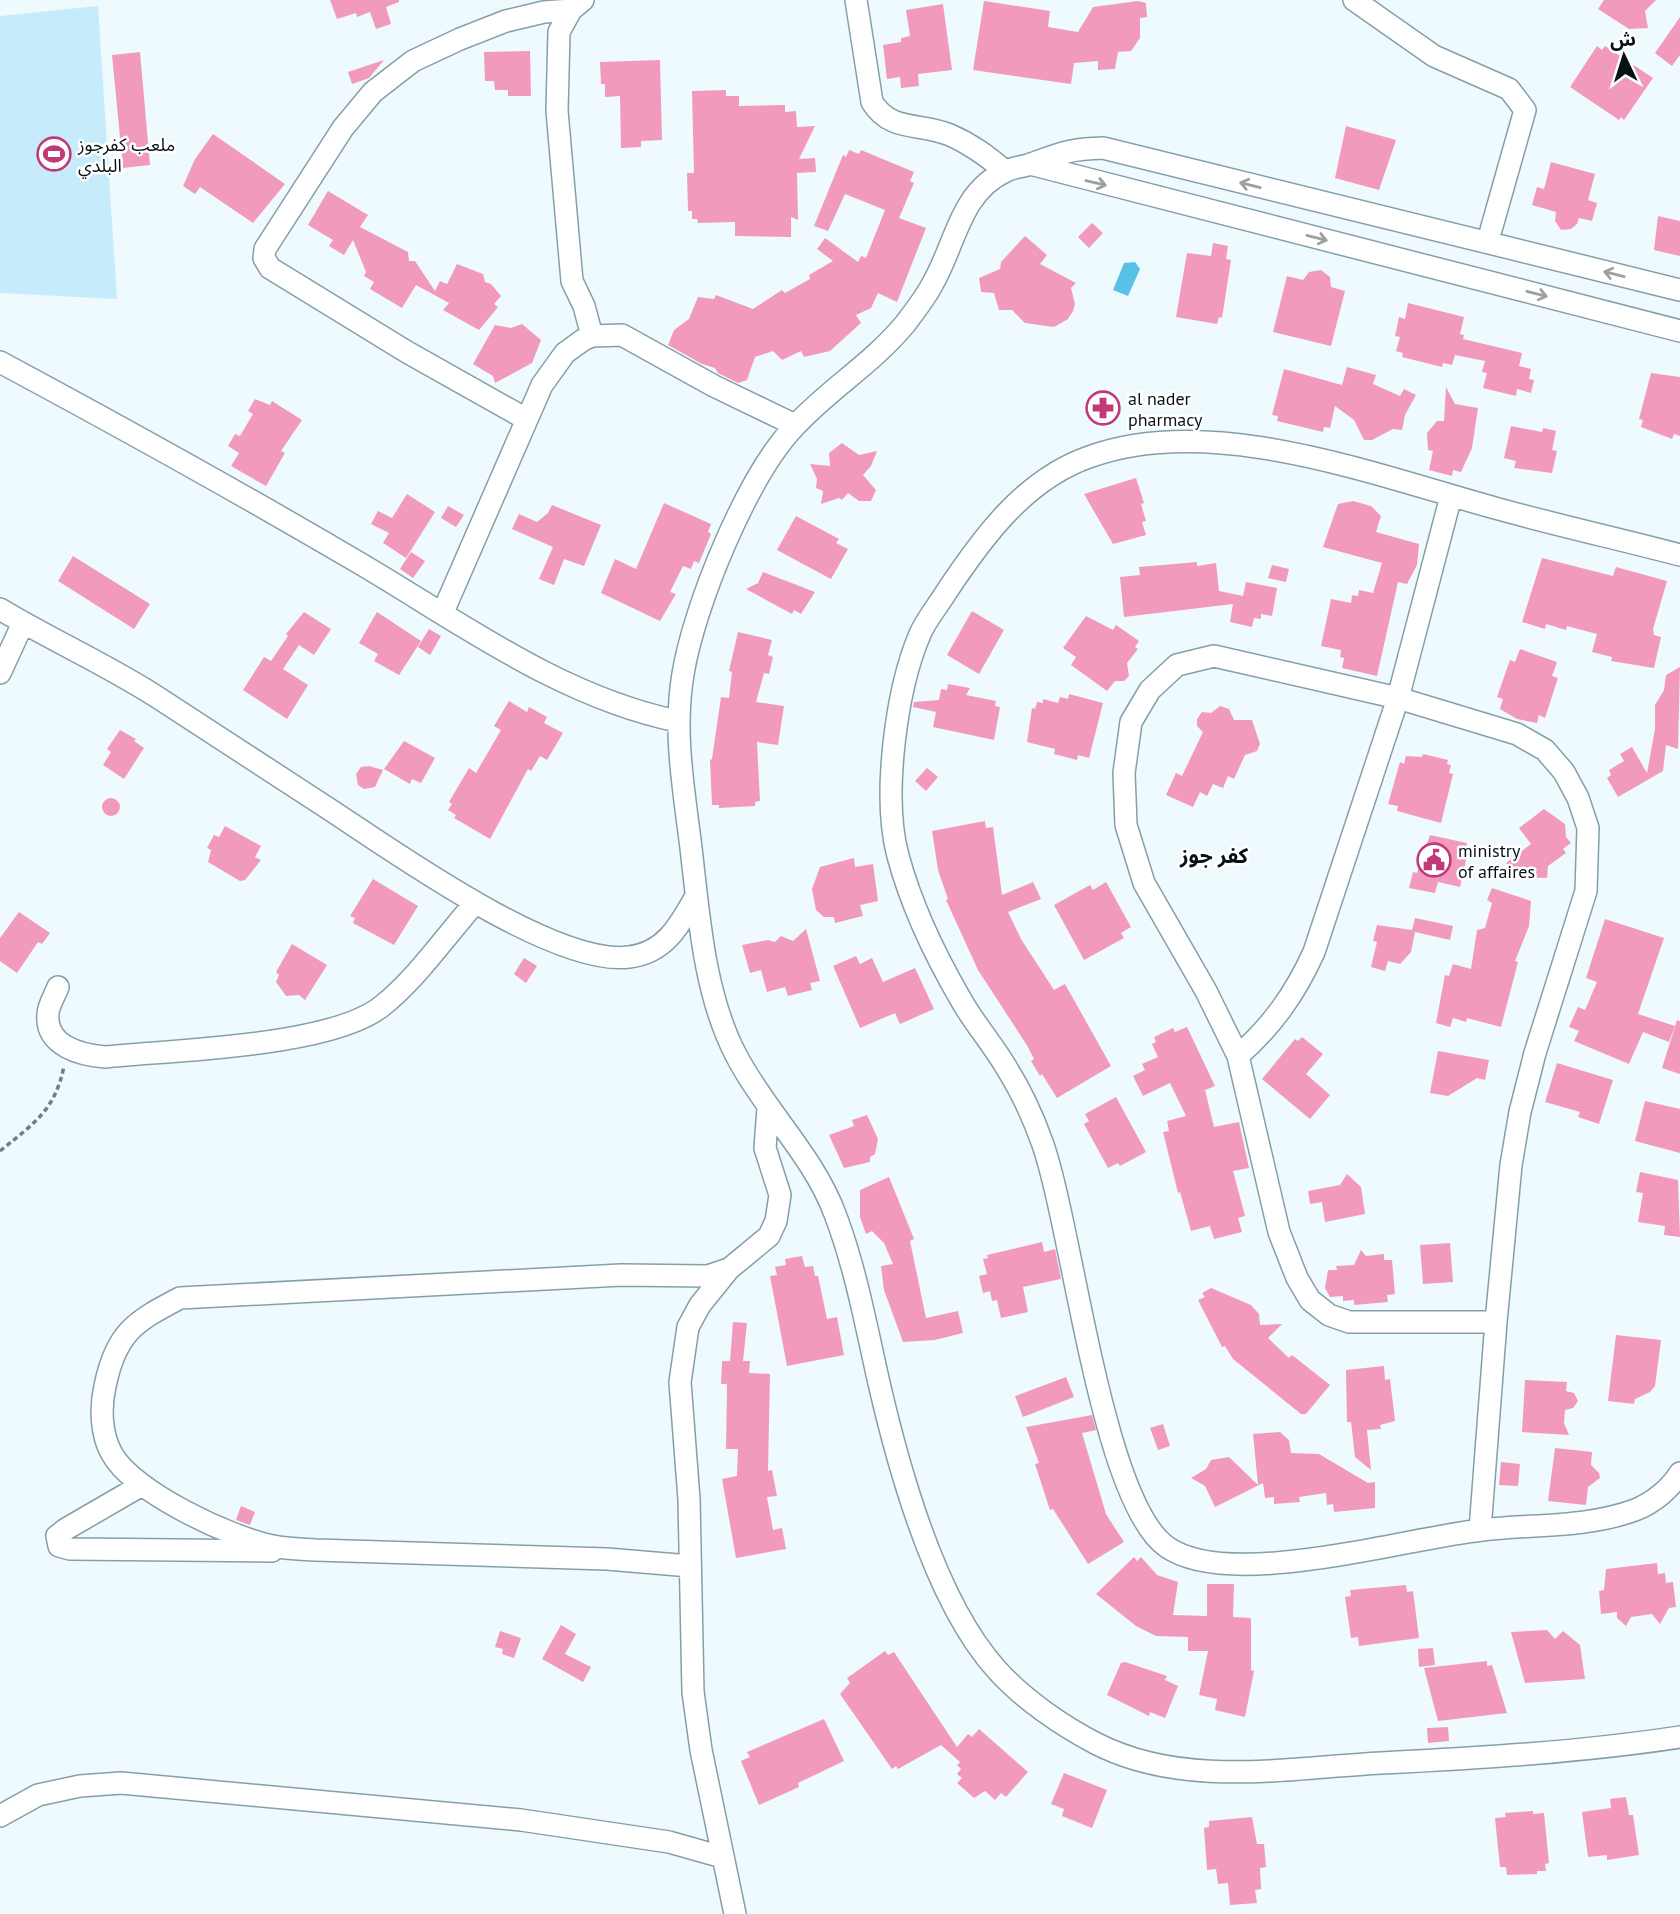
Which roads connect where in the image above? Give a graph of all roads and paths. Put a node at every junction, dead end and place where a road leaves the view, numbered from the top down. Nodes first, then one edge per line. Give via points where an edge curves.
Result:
1 (856, 0) edge
2 (1354, 0) edge
3 (577, 5) edge
4 (1030, 164) junction
5 (1005, 171) junction
6 (1490, 230) dead end
7 (1680, 290) edge
8 (1680, 331) edge
9 (592, 336) junction
10 (0, 362) edge
11 (526, 419) junction
12 (795, 425) junction
13 (1451, 496) junction
14 (1680, 555) edge
15 (0, 609) edge
16 (443, 612) junction
17 (23, 623) junction
18 (0, 673) edge
19 (1398, 698) junction
20 (677, 721) junction
21 (696, 896) junction
22 (475, 903) junction
23 (58, 987) dead end
24 (67, 1048) junction
25 (1238, 1056) junction
26 (768, 1108) junction
27 (0, 1150) edge
28 (729, 1269) junction
29 (1496, 1322) junction
30 (1680, 1473) edge
31 (142, 1485) junction
32 (1480, 1530) junction
33 (316, 1550) junction
34 (690, 1566) junction
35 (1680, 1737) edge
36 (0, 1816) edge
37 (722, 1857) junction
38 (735, 1914) edge

1 - 5 street via 872,102 881,116 947,133 975,147
2 - 6 street via 1434,56 1508,89 1525,110
3 - 9 street via 559,32 557,111 572,281
3 - 11 street via 506,21 460,39 413,61 373,92 343,128 265,249 270,268
4 - 5 street
7 -> 4 street via 1103,148 1067,149
4 -> 8 street
5 - 12 street via 978,192 959,218 933,283 904,325
9 - 11 street via 565,353 542,385
9 - 12 street via 622,335
10 - 16 street
11 - 16 street
12 - 20 street via 766,461 746,498 708,590 683,670
13 - 14 street
13 - 19 street
13 - 32 street via 1246,445 1175,440 1139,443 1086,457 1035,485 995,524 922,629 902,685 891,800 897,853 929,934 960,999 1009,1070 1041,1139 1062,1208 1083,1317 1125,1485 1162,1545 1216,1564 1278,1563
15 - 17 street
16 - 20 street via 603,700
17 - 18 street
17 - 22 street via 148,691
19 - 25 street via 1373,783 1299,985 1267,1031
19 - 25 street via 1214,656 1177,665 1150,690 1131,722 1124,773 1125,825 1144,883
19 - 29 street via 1517,734 1545,750 1564,772 1588,828 1586,891 1520,1112
20 - 21 street
21 - 22 street via 677,929 658,948 628,958 569,947
21 - 26 street via 721,1020 741,1066
22 - 24 street via 382,1006 342,1026 288,1039 105,1057 80,1055
23 - 24 street via 47,1015 55,1037
24 - 27 path via 61,1080 40,1121
25 - 29 street via 1279,1232 1310,1300 1329,1315 1349,1322
26 - 28 street via 765,1148 780,1209 769,1236
26 - 35 street via 817,1175 832,1206 864,1307 901,1467 928,1547 960,1617 996,1670 1050,1715 1100,1746 1158,1765 1226,1772 1517,1756
28 - 31 street via 708,1276 607,1276 180,1298 140,1319 111,1355 101,1403 112,1455
28 - 34 street via 700,1305 684,1347 680,1382
29 - 32 street
30 - 32 street via 1671,1488 1638,1509 1578,1523
31 - 33 street via 212,1524 271,1546
31 - 33 street via 66,1529 57,1536 59,1546 202,1553
33 - 34 street
34 - 37 street via 693,1692
36 - 37 street via 38,1796 121,1783 521,1820 669,1842
37 - 38 street

